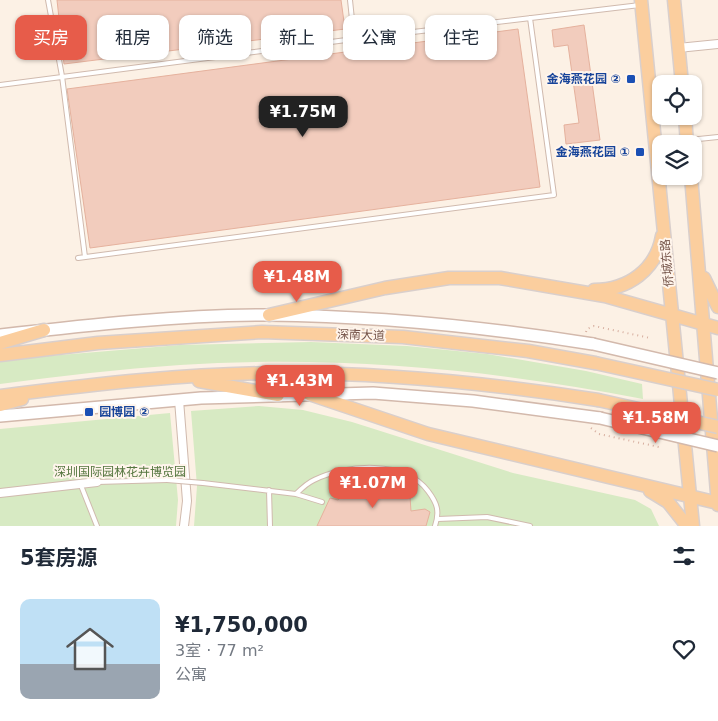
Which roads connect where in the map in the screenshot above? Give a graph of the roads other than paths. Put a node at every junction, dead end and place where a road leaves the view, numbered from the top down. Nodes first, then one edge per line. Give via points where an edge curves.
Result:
1 (48, 0) edge
2 (350, 0) edge
3 (674, 0) edge
4 (641, 2) edge
5 (352, 15) edge
6 (530, 18) junction
7 (415, 32) edge
8 (343, 40) edge
9 (718, 44) edge
10 (678, 48) junction
11 (681, 75) edge
12 (62, 76) junction
13 (0, 85) edge
14 (718, 137) edge
15 (702, 140) edge
16 (691, 185) edge
17 (664, 223) junction
18 (86, 257) junction
19 (78, 258) dead end
20 (699, 267) junction
21 (569, 290) junction
22 (718, 307) edge
23 (269, 315) junction
24 (672, 316) junction
25 (704, 324) junction
26 (718, 328) edge
27 (44, 330) junction
28 (0, 335) edge
29 (0, 343) edge
30 (0, 355) edge
31 (718, 374) edge
32 (169, 377) junction
33 (58, 388) junction
34 (718, 390) edge
35 (310, 394) junction
36 (278, 395) junction
37 (0, 396) edge
38 (179, 400) junction
39 (0, 406) edge
40 (0, 416) edge
41 (718, 427) edge
42 (718, 446) edge
43 (97, 482) joint
44 (80, 483) junction
45 (638, 485) junction
46 (269, 490) junction
47 (0, 493) edge
48 (296, 494) junction
49 (690, 496) junction
50 (322, 502) dead end
51 (718, 503) edge
52 (438, 519) junction
53 (97, 526) edge
54 (184, 526) edge
55 (270, 526) edge
56 (435, 526) edge
57 (530, 526) edge
58 (688, 526) edge
59 (693, 526) edge

1 - 12 lane
2 - 5 lane
3 - 10 main road
4 - 6 lane
4 - 17 main road, 侨城东路
6 - 7 lane
6 - 18 lane via 554,195
8 - 12 lane
9 - 10 street
10 - 11 main road
12 - 13 lane
12 - 18 lane
14 - 15 lane
16 - 20 main road
17 - 21 main road via 657,253 640,276 629,283 604,290
17 - 24 main road, 侨城东路
18 - 19 lane
20 - 22 main road
20 - 25 main road
21 - 23 main road via 500,278 449,278 385,288
21 - 24 main road via 605,296
23 - 27 main road
23 - 31 main road, bridge via 474,328 593,344
24 - 25 main road
24 - 49 main road, 侨城东路
25 - 26 main road
25 - 51 main road
27 - 28 main road
27 - 29 main road
30 - 34 main road, 深南大道, bridge via 98,343 262,332 403,336 528,351
32 - 33 main road
32 - 36 main road
32 - 41 main road, bridge via 330,373 482,385 598,400
33 - 37 main road
33 - 39 main road
35 - 36 main road
35 - 42 main road, bridge via 373,393 473,401 596,421
35 - 45 main road via 428,434
36 - 38 main road
38 - 40 main road
38 - 54 street via 187,501
43 - 44 street
43 - 46 lane, bridge via 167,480
44 - 47 street
44 - 53 lane
45 - 49 main road
45 - 58 main road via 668,502
46 - 48 lane
46 - 55 lane
48 - 50 lane
48 - 52 lane via 313,480 330,474 358,469 392,470 422,483 435,501
49 - 51 main road
49 - 59 main road, 侨城东路
52 - 56 lane
52 - 57 lane via 487,517

